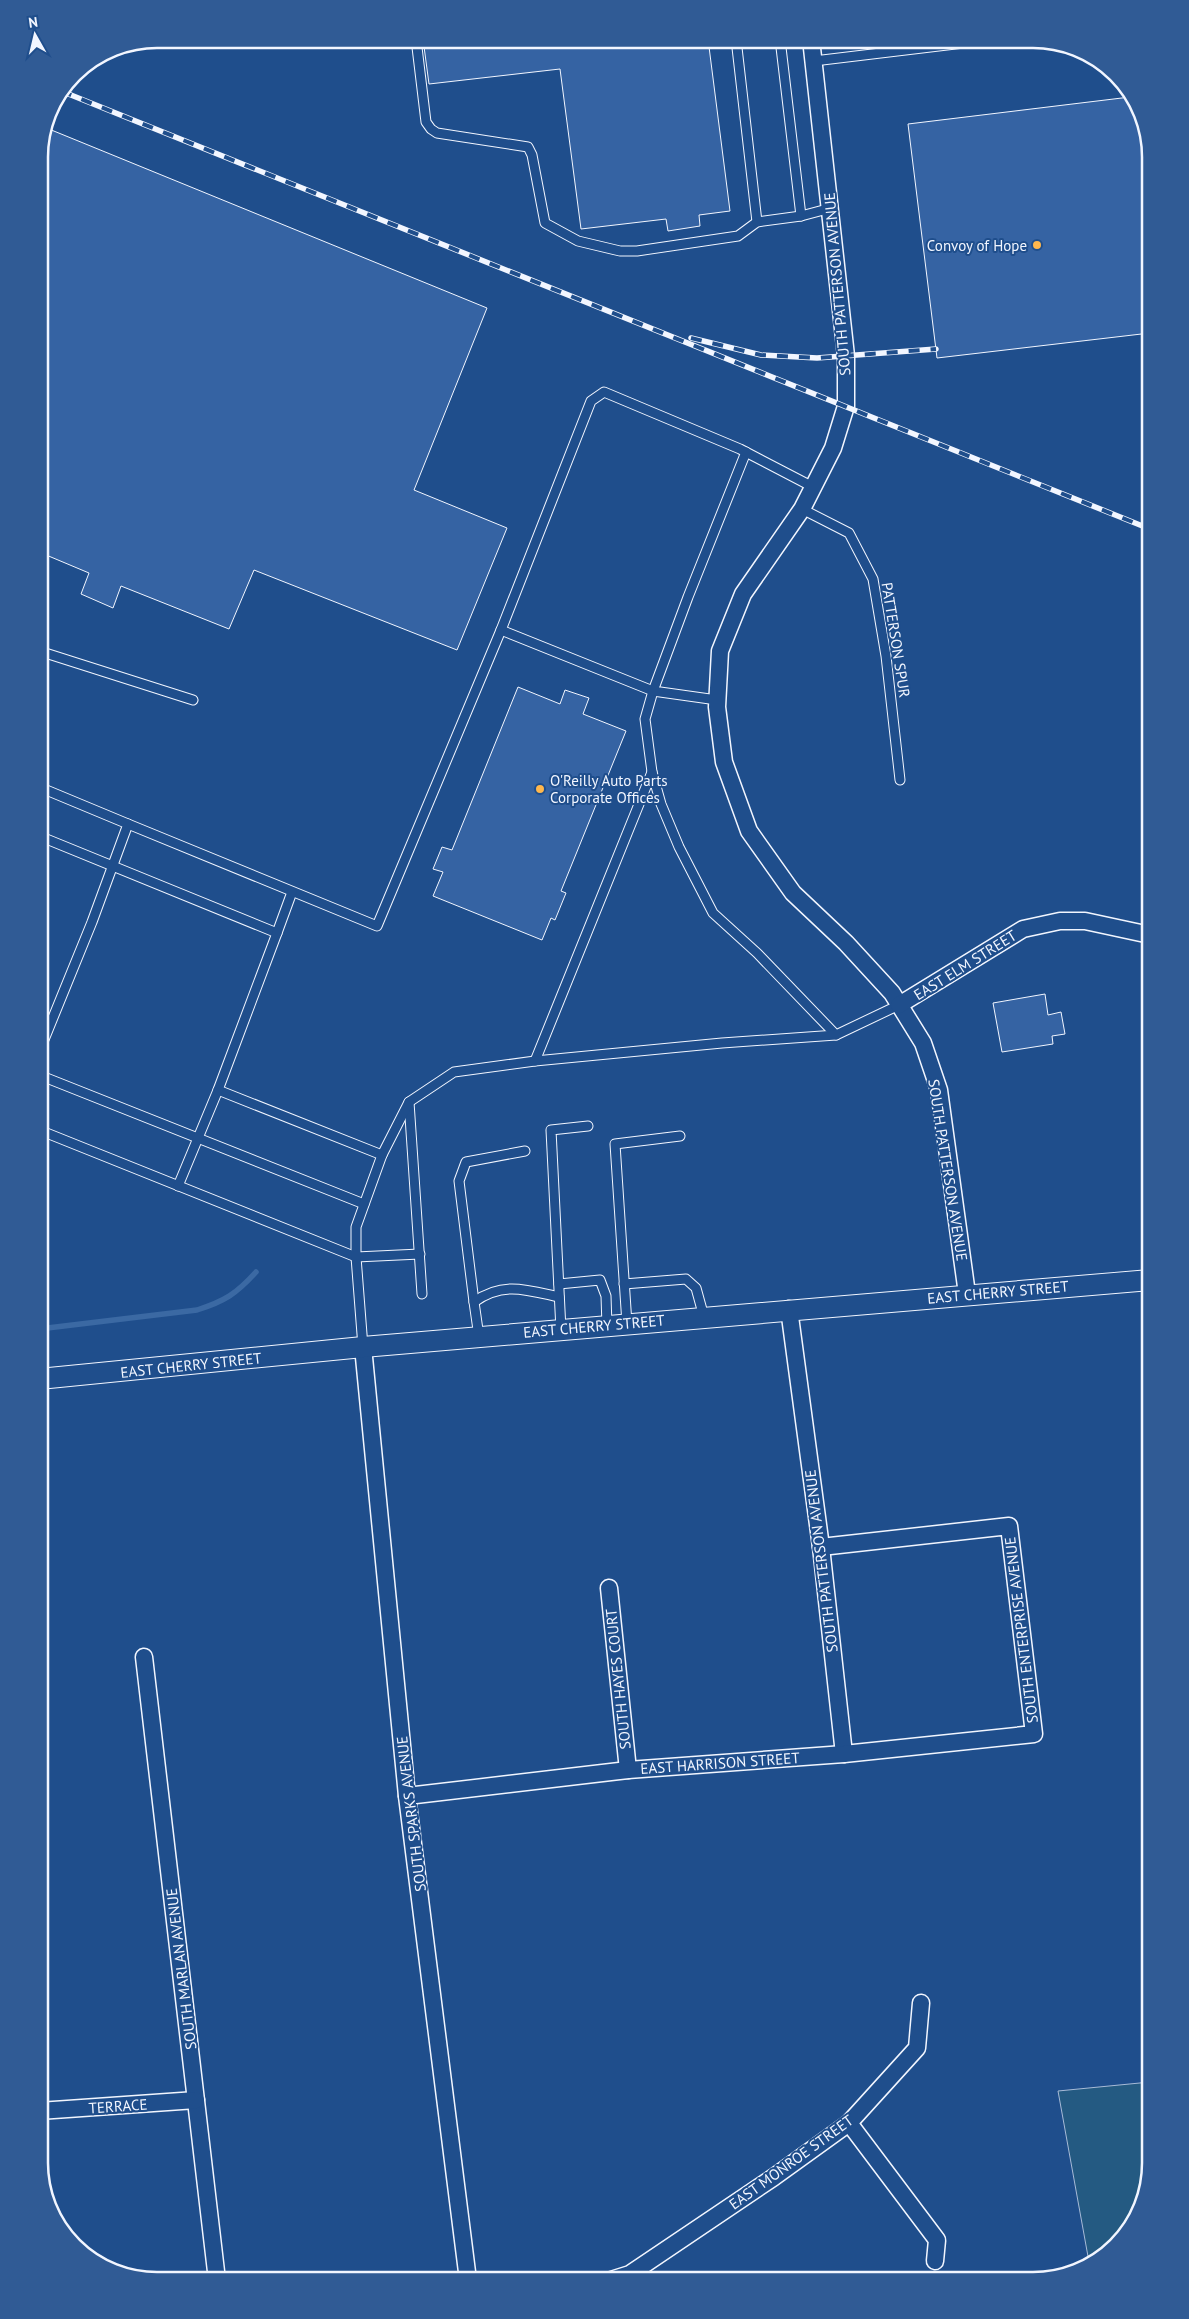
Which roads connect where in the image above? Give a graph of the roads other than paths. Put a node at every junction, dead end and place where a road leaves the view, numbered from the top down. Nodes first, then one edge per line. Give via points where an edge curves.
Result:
1 (417, 48) edge
2 (737, 48) edge
3 (781, 48) edge
4 (812, 48) edge
5 (922, 48) edge
6 (814, 61) junction
7 (831, 208) junction
8 (801, 216) junction
9 (757, 222) junction
10 (746, 452) junction
11 (813, 487) junction
12 (802, 508) junction
13 (500, 630) junction
14 (48, 654) edge
15 (653, 691) junction
16 (193, 700) dead end
17 (717, 700) junction
18 (652, 772) junction
19 (900, 780) dead end
20 (48, 791) edge
21 (128, 824) junction
22 (48, 840) edge
23 (113, 866) junction
24 (292, 892) junction
25 (276, 933) junction
26 (1142, 933) edge
27 (899, 1006) junction
28 (48, 1029) edge
29 (836, 1035) junction
30 (535, 1061) junction
31 (48, 1078) edge
32 (218, 1090) junction
33 (409, 1102) junction
34 (588, 1126) dead end
35 (48, 1134) edge
36 (680, 1136) dead end
37 (199, 1137) junction
38 (525, 1151) dead end
39 (382, 1155) junction
40 (178, 1186) junction
41 (364, 1204) junction
42 (420, 1254) junction
43 (356, 1258) junction
44 (1142, 1281) edge
45 (559, 1284) junction
46 (624, 1284) junction
47 (422, 1294) dead end
48 (967, 1294) junction
49 (559, 1297) junction
50 (474, 1302) junction
51 (789, 1309) junction
52 (704, 1317) junction
53 (627, 1324) junction
54 (606, 1326) junction
55 (561, 1330) junction
56 (479, 1337) junction
57 (363, 1347) junction
58 (48, 1378) edge
59 (821, 1547) junction
60 (609, 1588) dead end
61 (144, 1658) dead end
62 (1034, 1734) joint
63 (844, 1754) junction
64 (628, 1770) junction
65 (407, 1796) junction
66 (921, 2004) dead end
67 (196, 2100) junction
68 (48, 2110) edge
69 (849, 2123) junction
70 (935, 2260) dead end
71 (216, 2271) edge
72 (467, 2271) edge
73 (639, 2272) edge

1 - 9 lane via 426,122 431,129 437,133 528,147 545,223 578,241 620,251 637,251 738,236
2 - 9 lane
3 - 8 lane
4 - 6 street, SOUTH PATTERSON AVENUE
5 - 6 lane
6 - 7 street, SOUTH PATTERSON AVENUE
7 - 8 lane
7 - 11 street, SOUTH PATTERSON AVENUE via 846,356 846,406 833,448
8 - 9 lane
10 - 11 lane
10 - 13 lane via 604,392 591,401
10 - 15 lane
11 - 12 street, SOUTH PATTERSON AVENUE
12 - 17 street, SOUTH PATTERSON AVENUE via 743,594 720,651
12 - 19 lane, PATTERSON SPUR via 849,533 873,579 886,656
13 - 15 lane
13 - 24 lane via 378,926
14 - 16 lane
15 - 17 lane
15 - 18 lane via 645,719
17 - 27 street, SOUTH PATTERSON AVENUE via 724,762 749,831 793,893 846,943 892,993
18 - 29 lane via 679,847 713,913 758,953
18 - 30 lane
20 - 21 lane
21 - 23 lane
21 - 24 lane
22 - 23 lane
23 - 25 lane
23 - 28 lane
24 - 25 lane
25 - 32 lane
26 - 27 street, EAST ELM STREET via 1086,921 1060,921 1023,929
27 - 29 lane
27 - 48 street, SOUTH PATTERSON AVENUE via 923,1042 939,1090
29 - 30 lane
30 - 33 lane via 454,1072
31 - 37 lane
32 - 37 lane
32 - 39 lane
33 - 39 lane
33 - 42 lane
34 - 45 lane via 551,1130
35 - 40 lane
36 - 46 lane via 615,1144
37 - 40 lane
37 - 41 lane
38 - 50 lane via 466,1162 459,1181
39 - 41 lane
40 - 43 lane
41 - 43 lane via 356,1227
42 - 43 lane
42 - 47 lane
43 - 57 lane
44 - 48 street, EAST CHERRY STREET
45 - 49 lane
45 - 54 lane via 600,1280 606,1296
46 - 52 lane via 686,1279 696,1288
46 - 53 lane
48 - 51 street, EAST CHERRY STREET
49 - 50 lane via 516,1288 487,1293
49 - 55 lane
50 - 56 lane
51 - 52 street, EAST CHERRY STREET
51 - 59 street, SOUTH PATTERSON AVENUE
52 - 53 street, EAST CHERRY STREET
53 - 54 street, EAST CHERRY STREET
54 - 55 street, EAST CHERRY STREET
55 - 56 street, EAST CHERRY STREET
56 - 57 street, EAST CHERRY STREET
57 - 58 street, EAST CHERRY STREET
57 - 65 street, SOUTH SPARKS AVENUE
59 - 62 street, SOUTH ENTERPRISE AVENUE via 1009,1526
59 - 63 street, SOUTH PATTERSON AVENUE
60 - 64 street, SOUTH HAYES COURT
61 - 67 street, SOUTH MARLAN AVENUE
62 - 63 street, EAST HARRISON STREET
63 - 64 street, EAST HARRISON STREET
64 - 65 street, EAST HARRISON STREET
65 - 72 street, SOUTH SPARKS AVENUE
66 - 69 street, EAST MONROE STREET via 917,2048
67 - 68 street, TERRACE
67 - 71 street, SOUTH MARLAN AVENUE
69 - 70 street via 937,2240
69 - 73 street, EAST MONROE STREET

